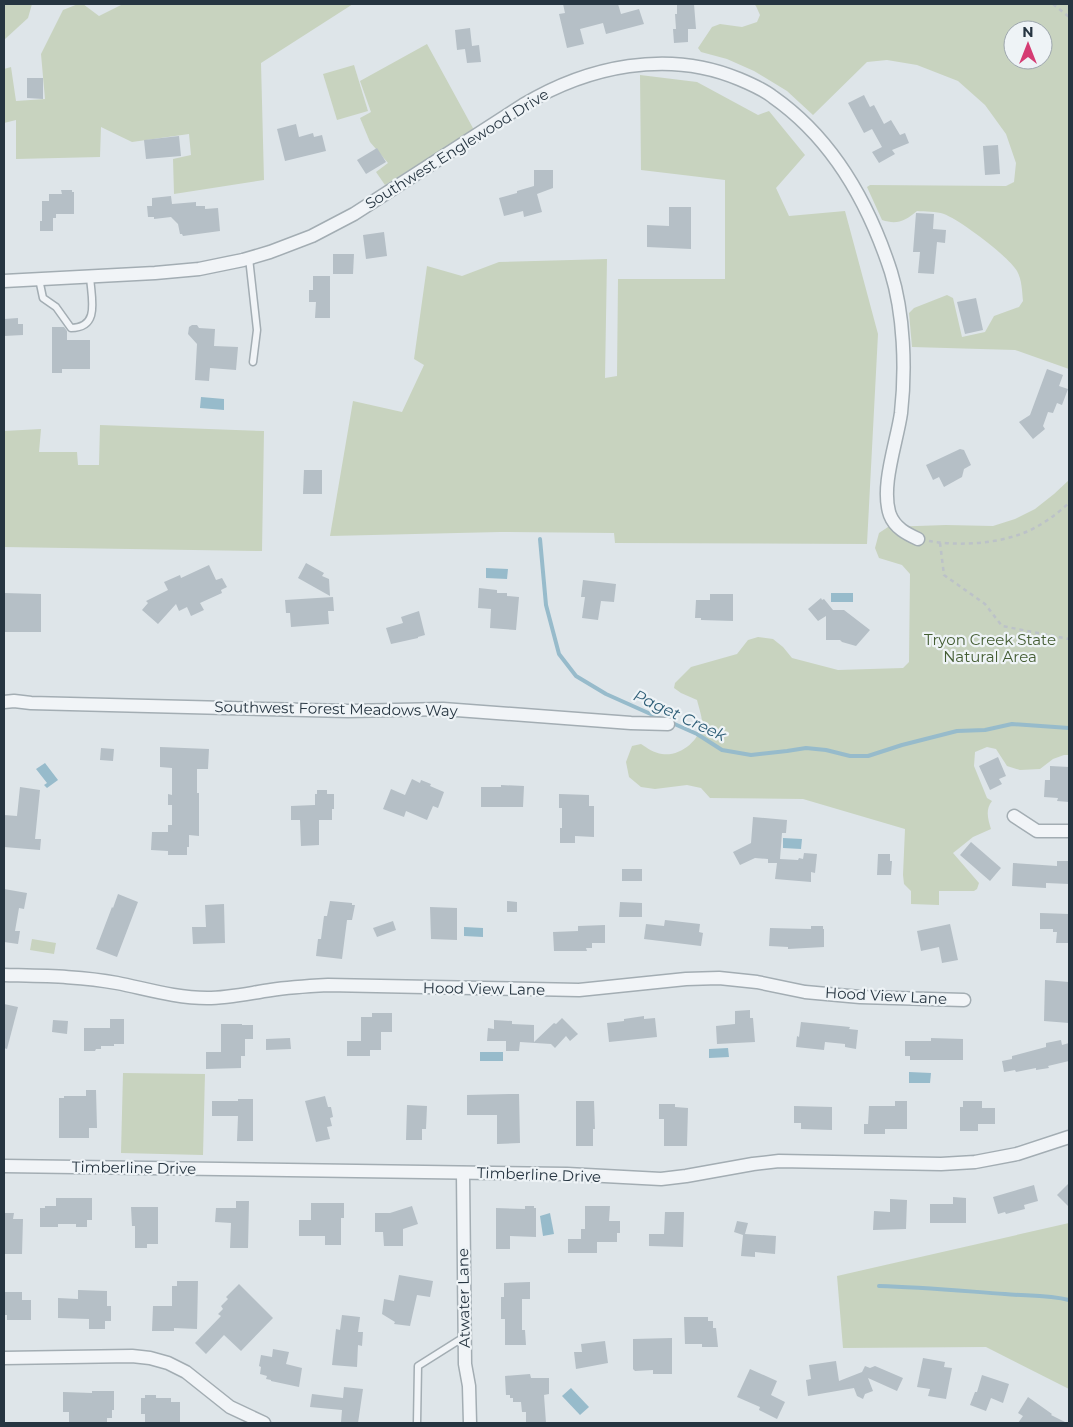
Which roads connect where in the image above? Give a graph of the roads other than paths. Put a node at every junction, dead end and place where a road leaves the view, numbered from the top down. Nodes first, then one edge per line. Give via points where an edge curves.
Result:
1 (249, 258) junction
2 (90, 276) junction
3 (39, 279) junction
4 (4, 281) edge
5 (253, 362) dead end
6 (918, 539) road end
7 (4, 702) edge
8 (668, 724) dead end
9 (1014, 816) dead end
10 (1069, 831) edge
11 (4, 975) edge
12 (964, 1000) dead end
13 (1069, 1137) edge
14 (4, 1166) edge
15 (463, 1173) junction
16 (464, 1337) junction
17 (4, 1358) edge
18 (264, 1423) edge
19 (417, 1423) edge
20 (470, 1423) edge

1 - 2 street, Southwest Englewood Drive via 199,269
1 - 5 lane via 258,330
1 - 6 street, Southwest Englewood Drive via 312,236 354,214 523,105 578,78 624,67 664,63 726,73 772,96 813,132 852,183 881,241 898,304 904,378 887,488 888,502 896,524
2 - 3 street, Southwest Englewood Drive
2 - 3 lane via 92,318 87,325 78,328 71,328 56,307 43,298
3 - 4 street, Southwest Englewood Drive
7 - 8 street, Southwest Forest Meadows Way via 348,711 443,709
9 - 10 street via 1037,830
11 - 12 street, Hood View Lane via 95,980 174,996 207,998 292,987 579,990 719,978 814,993
13 - 15 street, Timberline Drive via 1011,1155 965,1163 779,1162 661,1178
14 - 15 street, Timberline Drive
15 - 16 street, Atwater Lane
16 - 19 lane via 418,1366
16 - 20 street, Atwater Lane
17 - 18 street via 150,1358 186,1372 230,1407

